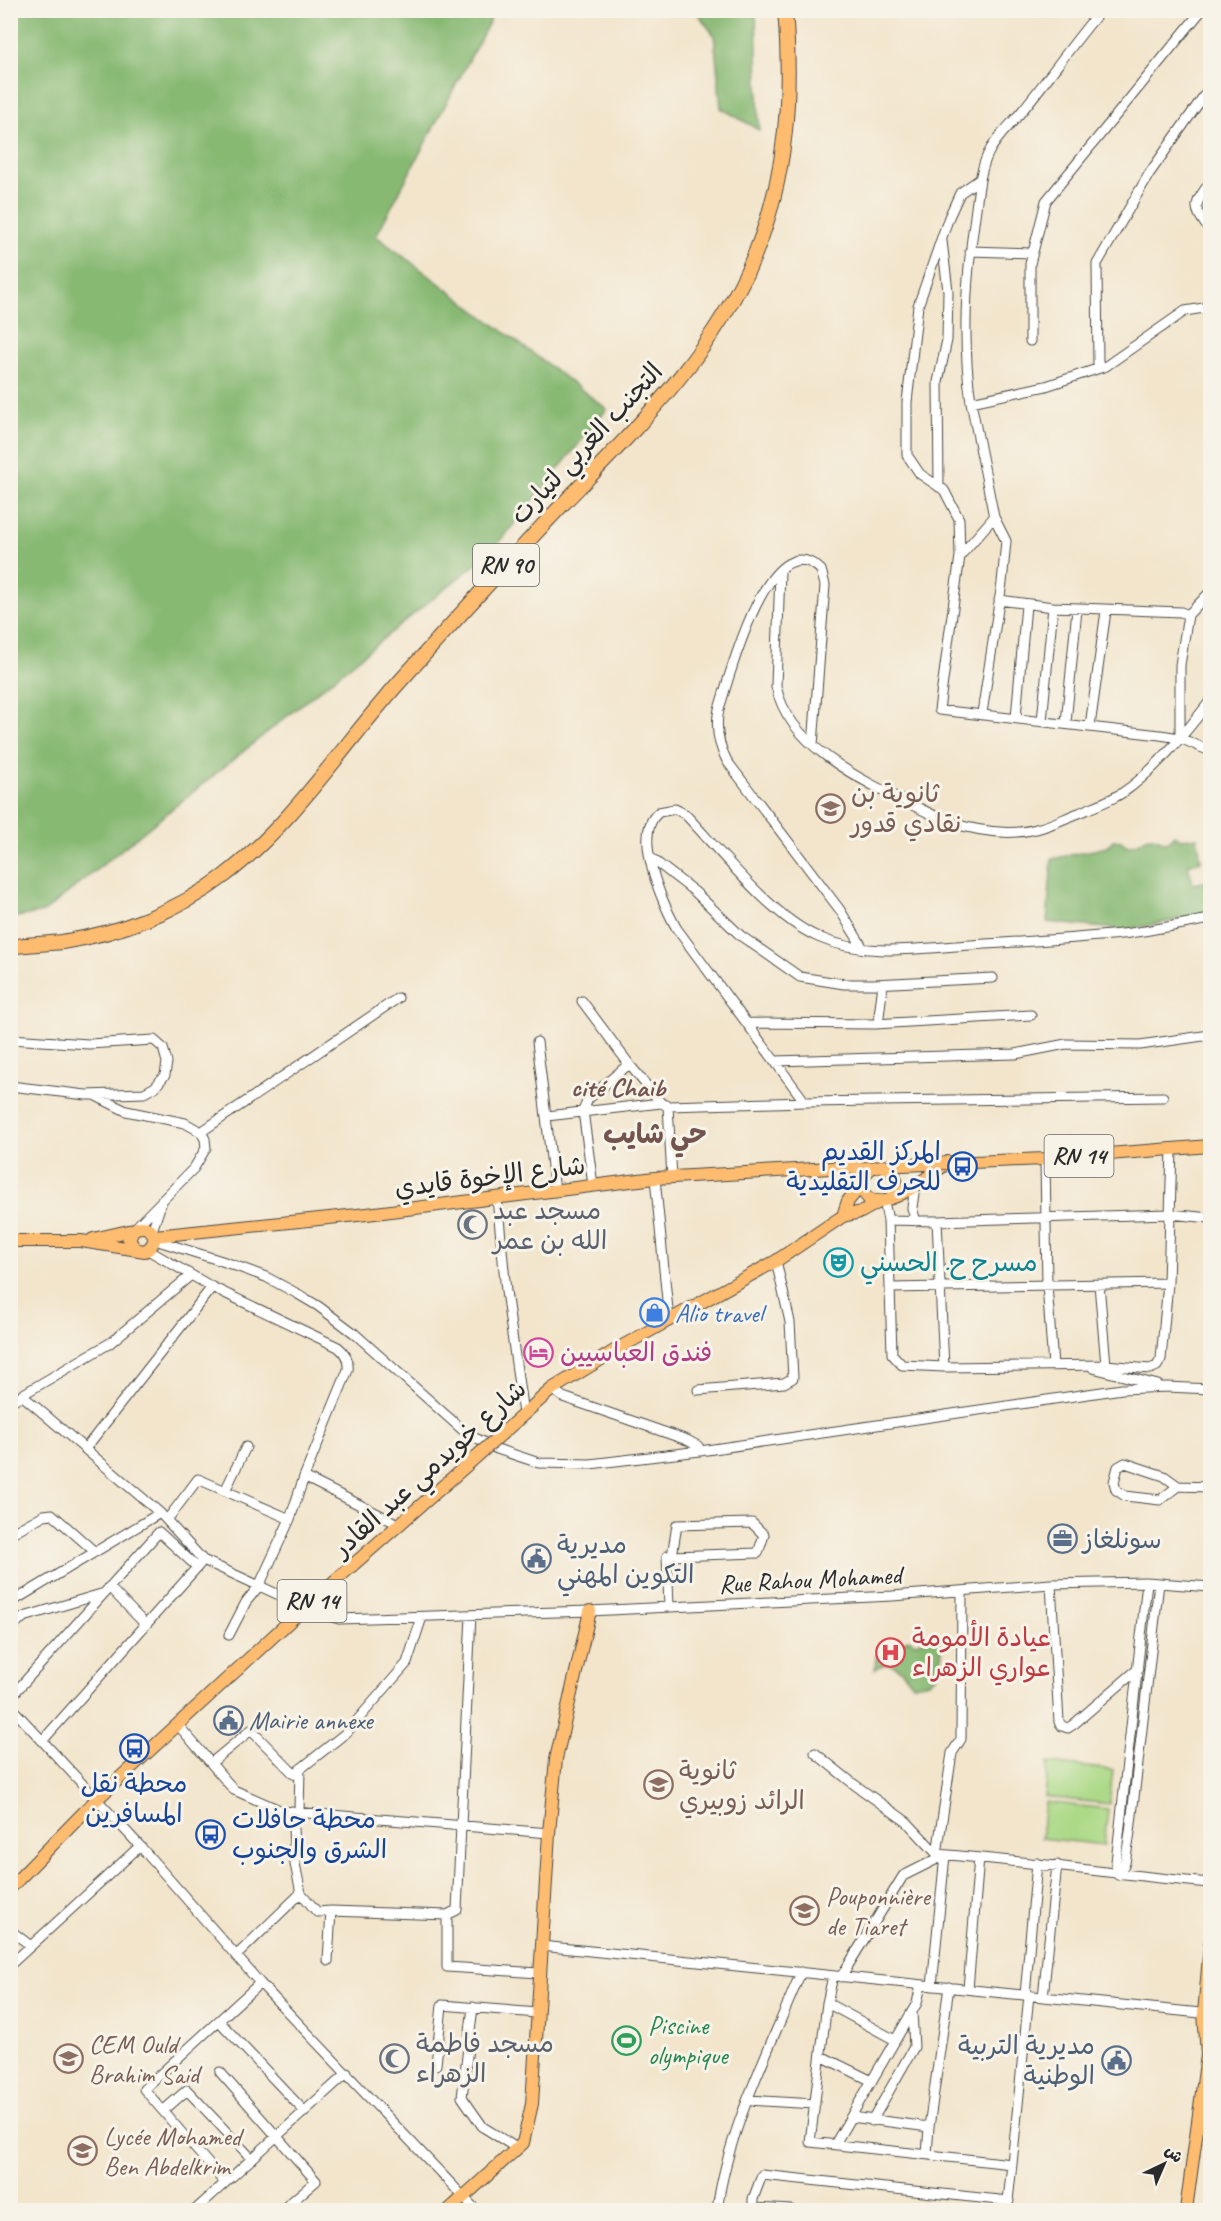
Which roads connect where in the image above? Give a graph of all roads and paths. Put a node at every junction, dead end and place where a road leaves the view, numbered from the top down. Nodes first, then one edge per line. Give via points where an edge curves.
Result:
1 (786, 10) edge
2 (1101, 10) edge
3 (1202, 10) edge
4 (1210, 87) edge
5 (980, 180) junction
6 (1210, 182) edge
7 (1210, 231) edge
8 (942, 237) junction
9 (970, 251) junction
10 (1032, 253) junction
11 (1210, 307) edge
12 (1030, 341) dead end
13 (1098, 368) junction
14 (971, 402) junction
15 (939, 487) junction
16 (994, 518) junction
17 (960, 556) junction
18 (780, 571) junction
19 (1210, 592) edge
20 (999, 600) junction
21 (1026, 605) junction
22 (1053, 607) junction
23 (1077, 609) junction
24 (1106, 611) junction
25 (1188, 615) junction
26 (1210, 701) edge
27 (982, 713) junction
28 (1016, 717) junction
29 (1042, 721) junction
30 (1066, 723) junction
31 (1090, 726) junction
32 (1180, 738) junction
33 (813, 745) junction
34 (1210, 751) edge
35 (650, 856) junction
36 (1210, 919) edge
37 (10, 946) edge
38 (863, 948) junction
39 (993, 978) dead end
40 (883, 984) junction
41 (399, 998) dead end
42 (582, 1001) dead end
43 (1031, 1015) dead end
44 (746, 1023) junction
45 (878, 1024) junction
46 (1210, 1035) edge
47 (10, 1039) edge
48 (537, 1042) dead end
49 (774, 1061) junction
50 (629, 1064) junction
51 (10, 1086) edge
52 (94, 1095) junction
53 (1163, 1097) dead end
54 (805, 1102) junction
55 (665, 1104) junction
56 (583, 1111) junction
57 (547, 1116) junction
58 (201, 1132) junction
59 (1210, 1146) edge
60 (1172, 1149) junction
61 (1045, 1159) junction
62 (948, 1162) junction
63 (885, 1167) junction
64 (831, 1168) junction
65 (871, 1168) junction
66 (655, 1178) junction
67 (672, 1178) junction
68 (862, 1183) junction
69 (593, 1185) junction
70 (905, 1186) junction
71 (555, 1191) junction
72 (497, 1198) junction
73 (164, 1199) junction
74 (884, 1201) junction
75 (1170, 1214) junction
76 (843, 1216) junction
77 (1047, 1218) junction
78 (1210, 1218) edge
79 (888, 1220) junction
80 (916, 1221) junction
81 (937, 1221) junction
82 (134, 1228) junction
83 (152, 1239) junction
84 (10, 1240) edge
85 (81, 1241) junction
86 (134, 1248) junction
87 (776, 1261) junction
88 (191, 1275) junction
89 (1168, 1283) junction
90 (1099, 1284) junction
91 (1047, 1285) junction
92 (212, 1287) junction
93 (939, 1287) junction
94 (891, 1288) junction
95 (669, 1320) junction
96 (1089, 1365) junction
97 (1106, 1365) junction
98 (1053, 1366) junction
99 (944, 1367) junction
100 (1167, 1387) junction
101 (552, 1389) junction
102 (1210, 1389) edge
103 (698, 1390) dead end
104 (23, 1396) junction
105 (10, 1402) edge
106 (523, 1414) junction
107 (246, 1447) dead end
108 (85, 1449) junction
109 (700, 1451) junction
110 (304, 1478) junction
111 (1178, 1486) junction
112 (1210, 1487) edge
113 (225, 1491) junction
114 (164, 1516) junction
115 (290, 1519) junction
116 (400, 1525) junction
117 (10, 1534) edge
118 (95, 1552) junction
119 (672, 1556) junction
120 (200, 1564) junction
121 (1147, 1582) junction
122 (1160, 1582) junction
123 (1051, 1584) junction
124 (259, 1586) junction
125 (1210, 1587) edge
126 (106, 1590) junction
127 (962, 1592) junction
128 (10, 1604) edge
129 (305, 1607) junction
130 (669, 1607) junction
131 (590, 1611) junction
132 (471, 1615) junction
133 (422, 1617) junction
134 (146, 1625) junction
135 (10, 1629) edge
136 (229, 1635) dead end
137 (1138, 1669) junction
138 (10, 1698) edge
139 (10, 1706) edge
140 (178, 1725) junction
141 (43, 1740) junction
142 (816, 1753) dead end
143 (211, 1763) junction
144 (300, 1769) junction
145 (97, 1799) junction
146 (295, 1812) junction
147 (461, 1826) junction
148 (549, 1833) junction
149 (140, 1846) junction
150 (941, 1855) junction
151 (979, 1858) junction
152 (1037, 1863) junction
153 (1057, 1865) junction
154 (1118, 1875) junction
155 (1210, 1883) edge
156 (10, 1888) edge
157 (301, 1893) junction
158 (331, 1911) junction
159 (447, 1915) junction
160 (10, 1930) edge
161 (1210, 1945) edge
162 (30, 1946) junction
163 (541, 1946) junction
164 (236, 1956) junction
165 (328, 1961) dead end
166 (10, 1965) edge
167 (801, 1972) junction
168 (539, 1973) junction
169 (837, 1976) junction
170 (261, 1983) junction
171 (921, 1984) junction
172 (932, 1986) junction
173 (949, 1987) junction
174 (968, 1989) junction
175 (1027, 1995) junction
176 (1043, 1997) junction
177 (827, 2004) junction
178 (473, 2007) junction
179 (912, 2012) junction
180 (537, 2013) junction
181 (1207, 2013) edge
182 (219, 2021) junction
183 (895, 2040) junction
184 (1209, 2053) edge
185 (821, 2056) junction
186 (436, 2065) dead end
187 (220, 2072) dead end
188 (347, 2073) junction
189 (1207, 2078) edge
190 (872, 2081) junction
191 (748, 2100) junction
192 (815, 2104) junction
193 (163, 2111) junction
194 (304, 2112) junction
195 (851, 2117) junction
196 (872, 2121) junction
197 (929, 2127) junction
198 (278, 2136) junction
199 (836, 2144) junction
200 (518, 2150) junction
201 (927, 2154) junction
202 (252, 2159) junction
203 (1012, 2164) junction
204 (225, 2183) junction
205 (462, 2198) junction
206 (1008, 2206) edge
207 (754, 2209) edge
208 (195, 2211) edge
209 (282, 2211) edge
210 (449, 2211) edge
211 (476, 2211) edge
212 (717, 2211) edge
213 (791, 2211) edge
214 (1186, 2211) edge

1 - 37 highway, التجنب الغربي لتيارت / RN 90 via 789,99 778,184 766,224 724,314 663,399 374,709 271,833 225,875 149,918 82,938
2 - 5 street via 997,138
3 - 10 street via 1046,201
4 - 13 street via 1149,174 1096,264
5 - 8 street via 960,193
5 - 9 street
6 - 7 street via 1197,201 1196,210
8 - 15 street via 948,291 947,340 938,382
8 - 15 street via 918,306 907,402 907,455 920,474
9 - 10 street
9 - 14 street via 965,364
10 - 12 street
11 - 13 street via 1185,311
13 - 14 street via 1046,386
14 - 16 street
15 - 17 street via 959,519
16 - 17 street
16 - 20 street via 1006,541
17 - 27 street via 939,710
18 - 33 street via 776,686 787,717
18 - 33 street via 792,561 808,561 821,570 824,578
18 - 38 street via 753,607 719,709 717,737 727,761 840,910
19 - 25 street
20 - 21 street
20 - 27 street
21 - 22 street
21 - 28 street
22 - 23 street
22 - 29 street
23 - 24 street
23 - 30 street
24 - 25 street
24 - 31 street
25 - 32 street via 1180,665
26 - 32 street
27 - 28 street
28 - 29 street
29 - 30 street
30 - 31 street
31 - 32 street
32 - 33 street via 1132,786 1109,801 1036,829 1014,832 973,829 945,821 843,768
32 - 34 street
35 - 38 street via 651,820 664,809 680,811 759,892 800,927 818,937
35 - 40 street via 741,936 800,976 844,984
35 - 44 street via 677,929
36 - 38 street via 1111,935
39 - 40 street
40 - 45 street
41 - 58 street
42 - 50 street
43 - 45 street
44 - 45 street
44 - 49 street
46 - 49 street via 1140,1045 1066,1044 1015,1054
47 - 52 street via 89,1044 154,1040 162,1048 167,1062 165,1075 155,1087 144,1094
48 - 57 street
49 - 54 street
50 - 55 street
50 - 56 street via 588,1099
51 - 52 street
52 - 58 street via 126,1111 185,1123
53 - 54 street
54 - 55 street
55 - 56 street
55 - 67 street
56 - 57 street
56 - 69 street
57 - 71 street
58 - 73 street via 206,1148 203,1155
59 - 60 main road, RN 14
60 - 61 main road, RN 14
60 - 75 street
61 - 62 main road, RN 14
61 - 77 street
62 - 63 main road, RN 14
62 - 70 main road, شارع خويدمي عبد القادر / RN 14
63 - 65 main road
63 - 70 main road
64 - 65 main road, شارع الإخوة قايدي
64 - 67 main road, شارع الإخوة قايدي
64 - 68 main road, شارع الإخوة قايدي
65 - 68 main road
66 - 67 main road, شارع الإخوة قايدي
66 - 69 main road, شارع الإخوة قايدي
66 - 95 street
68 - 74 main road via 862,1191 869,1199
68 - 76 main road, شارع خويدمي عبد القادر / RN 14
69 - 71 main road, شارع الإخوة قايدي
70 - 74 main road, شارع خويدمي عبد القادر / RN 14
70 - 80 street
71 - 72 main road, شارع الإخوة قايدي
72 - 83 main road, شارع الإخوة قايدي
72 - 106 street
73 - 82 street
73 - 83 street
74 - 76 main road, شارع خويدمي عبد القادر / RN 14
74 - 79 street
75 - 77 street
75 - 78 street
75 - 89 street
76 - 87 main road, شارع خويدمي عبد القادر / RN 14
77 - 81 street
77 - 91 street
79 - 80 street
79 - 94 street
80 - 81 street
81 - 93 street
82 - 83 main road via 145,1226
82 - 85 main road
82 - 86 main road via 129,1239
83 - 86 main road via 141,1251
83 - 88 street
83 - 109 street via 266,1277 318,1306 354,1333 466,1434 497,1449 539,1463 561,1464
84 - 85 main road
85 - 86 main road
87 - 95 main road, شارع خويدمي عبد القادر / RN 14
87 - 103 street via 790,1323 792,1378 784,1383
88 - 92 street
88 - 104 street via 110,1343
89 - 90 street
89 - 97 street via 1161,1359 1157,1366 1150,1369
90 - 91 street
90 - 97 street
91 - 93 street
91 - 98 street
92 - 108 street
92 - 110 street via 339,1347 347,1357 348,1370
93 - 94 street
93 - 99 street
94 - 99 street via 892,1354 896,1360 902,1365
95 - 101 main road, شارع خويدمي عبد القادر / RN 14
96 - 97 street
96 - 98 street
96 - 100 street
98 - 99 street
100 - 102 street
100 - 109 street via 1111,1391
101 - 106 main road, شارع خويدمي عبد القادر / RN 14
101 - 109 street via 563,1397 687,1440
104 - 105 street
104 - 108 street
106 - 116 main road, شارع خويدمي عبد القادر / RN 14, bridge
107 - 113 street
108 - 114 street
110 - 115 street
110 - 116 street
111 - 111 street via 1164,1476 1125,1463 1118,1467 1114,1482 1116,1490 1125,1496 1160,1500
111 - 112 street
113 - 114 street via 198,1479
113 - 115 street
114 - 118 street
114 - 120 street
115 - 124 street
116 - 129 main road, شارع خويدمي عبد القادر / RN 14
117 - 118 street via 52,1514
118 - 128 street
119 - 119 street via 758,1553 764,1535 752,1523 677,1525
119 - 130 street via 667,1556
120 - 124 street, Rue Rahou Mohamed
120 - 126 street via 159,1532
120 - 134 street
121 - 122 street, Rue Rahou Mohamed
121 - 123 street, Rue Rahou Mohamed
121 - 137 street
122 - 125 street, Rue Rahou Mohamed
122 - 154 street via 1130,1832 1125,1863
123 - 127 street, Rue Rahou Mohamed
123 - 137 street via 1062,1726 1074,1724
124 - 129 street, Rue Rahou Mohamed
124 - 136 street
126 - 134 street
126 - 135 street via 24,1617
126 - 138 street
127 - 130 street, Rue Rahou Mohamed
127 - 150 street via 961,1739 952,1754
129 - 133 street, Rue Rahou Mohamed via 339,1618
129 - 140 main road, شارع خويدمي عبد القادر / RN 14
130 - 131 street, Rue Rahou Mohamed
131 - 132 street, Rue Rahou Mohamed
131 - 148 main road via 556,1759
132 - 133 street, Rue Rahou Mohamed
132 - 147 street
133 - 144 street via 407,1663 347,1732
134 - 141 street
137 - 154 street via 1116,1862
139 - 141 street
140 - 143 street
140 - 145 main road, شارع خويدمي عبد القادر / RN 14
141 - 145 street
142 - 150 street via 907,1822
143 - 144 street via 250,1730 294,1774
143 - 146 street via 234,1790
144 - 146 street
145 - 149 street
145 - 156 main road, شارع خويدمي عبد القادر / RN 14
146 - 147 street
146 - 157 street via 295,1864
147 - 148 street
147 - 159 street via 457,1910
148 - 163 main road
149 - 162 street
149 - 164 street
150 - 151 street
150 - 169 street via 903,1876
150 - 172 street
151 - 152 street
151 - 174 street
152 - 153 street
152 - 175 street
153 - 154 street
153 - 176 street
154 - 155 street
157 - 158 street via 317,1912
157 - 164 street
158 - 159 street
158 - 165 street
159 - 168 street via 447,1967
160 - 162 street
161 - 181 main road
162 - 166 street
163 - 167 street
163 - 168 main road
164 - 170 street
167 - 169 street
167 - 191 street
168 - 180 main road
169 - 171 street
169 - 177 street
170 - 182 street
170 - 188 street
171 - 172 street
171 - 179 street
172 - 173 street
173 - 174 street
173 - 197 street
174 - 175 street
175 - 176 street
175 - 203 street
176 - 181 street
177 - 183 street
177 - 185 street
178 - 180 street
178 - 186 street via 442,2005
178 - 200 street via 462,2097 483,2127
179 - 183 street
179 - 196 street via 914,2048
180 - 200 main road via 532,2104
181 - 184 main road
182 - 193 street via 144,2089
182 - 194 street
183 - 190 street
184 - 189 main road
185 - 190 street
185 - 192 street
187 - 198 street
188 - 194 street
188 - 205 street
189 - 214 main road
190 - 195 street
191 - 192 street
191 - 212 street via 722,2176
192 - 199 street via 810,2142
193 - 202 street via 187,2090
193 - 204 street
194 - 198 street
195 - 196 street
195 - 199 street
196 - 197 street
197 - 201 street
198 - 202 street
198 - 209 street via 316,2181
199 - 201 street
200 - 205 main road
201 - 203 street
202 - 204 street
203 - 206 street
204 - 208 street
205 - 210 main road
205 - 211 street
206 - 207 street via 762,2175 753,2199
207 - 213 street

